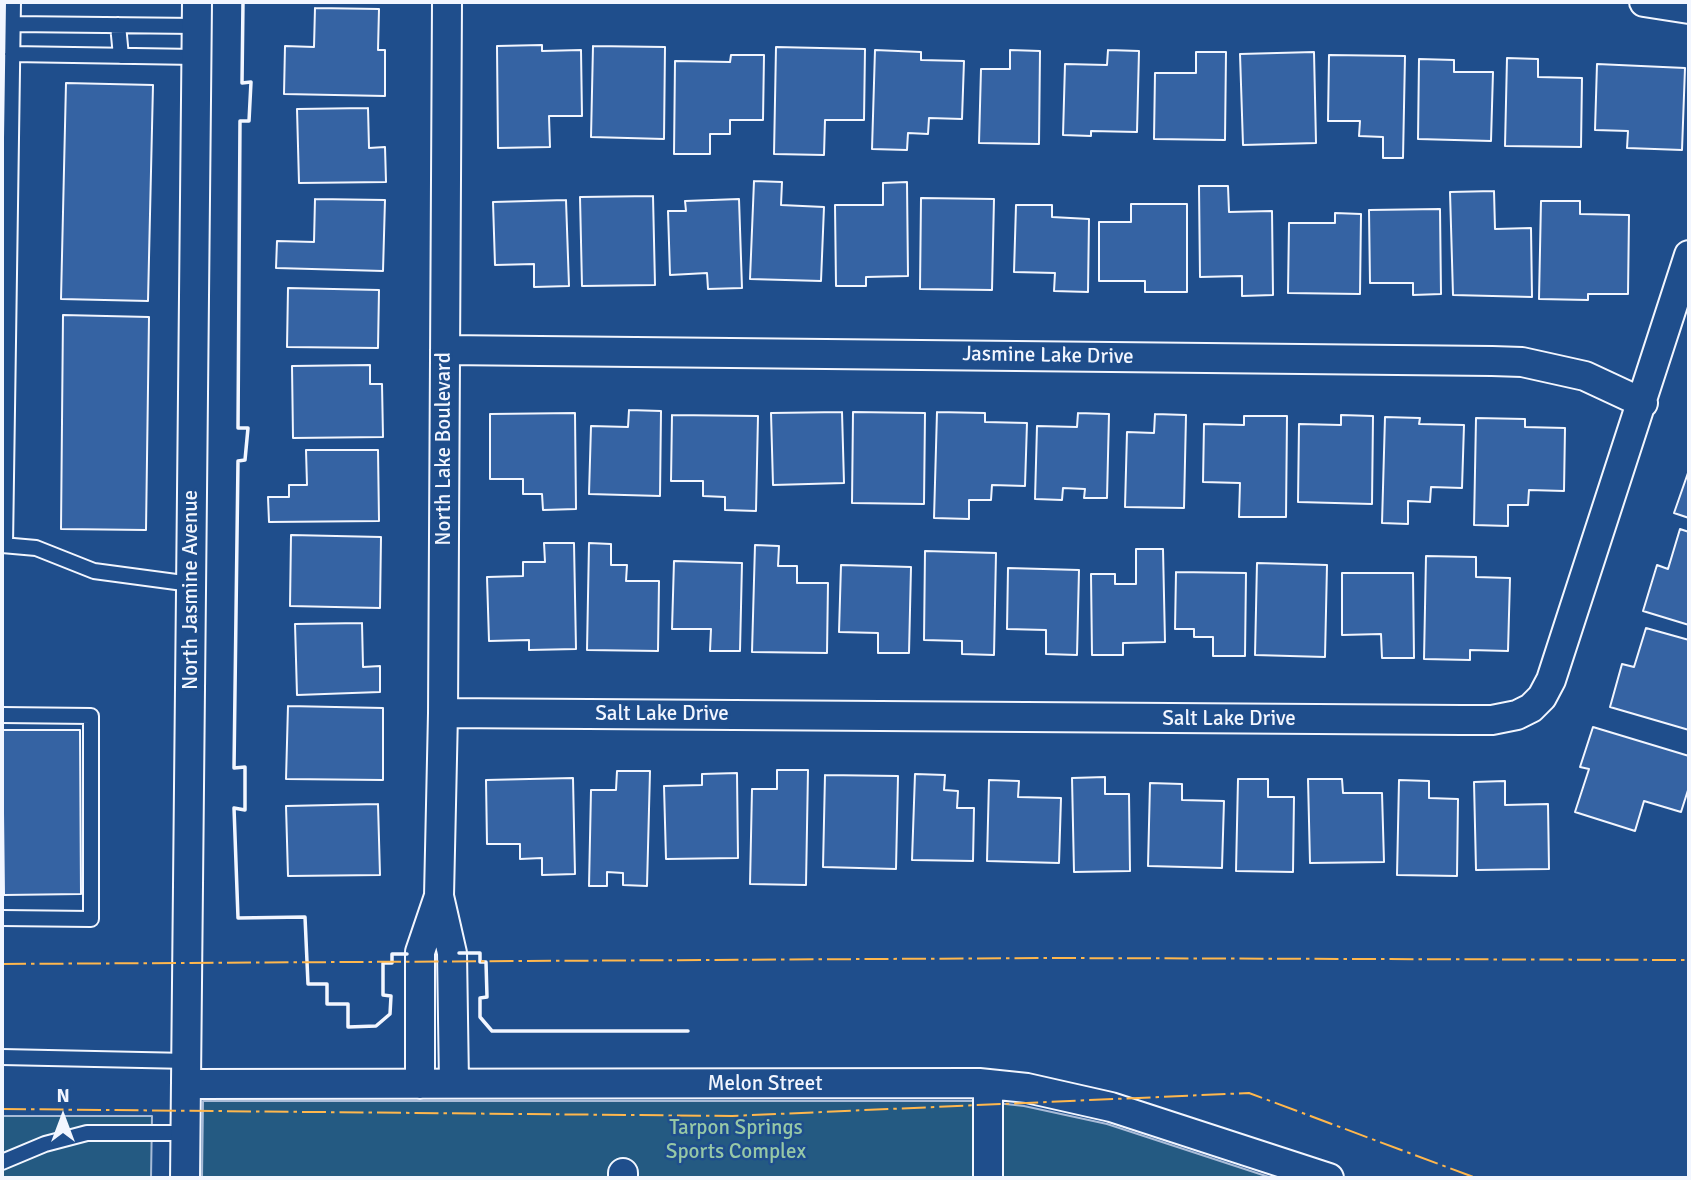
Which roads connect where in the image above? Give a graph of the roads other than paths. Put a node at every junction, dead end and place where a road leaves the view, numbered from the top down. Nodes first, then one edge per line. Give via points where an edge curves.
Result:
1 (13, 2) edge
2 (447, 2) edge
3 (1644, 2) edge
4 (1689, 9) edge
5 (196, 14) edge
6 (13, 24) junction
7 (118, 25) junction
8 (12, 54) junction
9 (121, 56) junction
10 (196, 57) junction
11 (1689, 255) edge
12 (445, 350) junction
13 (1643, 403) junction
14 (3, 545) edge
15 (191, 584) junction
16 (443, 713) junction
17 (2, 715) edge
18 (439, 896) junction
19 (2, 918) edge
20 (2, 1057) edge
21 (188, 1072) junction
22 (454, 1083) junction
23 (420, 1084) junction
24 (988, 1084) junction
25 (186, 1133) junction
26 (2, 1163) edge
27 (185, 1178) edge
28 (988, 1178) edge
29 (1329, 1178) edge

1 - 6 lane
2 - 12 street, North Lake Boulevard
3 - 4 street
5 - 7 lane
5 - 10 street, North Jasmine Avenue
6 - 7 lane
6 - 8 lane
7 - 9 lane
8 - 9 lane
8 - 14 lane
9 - 10 lane
10 - 15 street, North Jasmine Avenue
11 - 13 street, Salt Lake Drive
12 - 13 street, Jasmine Lake Drive via 1522,362 1585,376
12 - 16 street, North Lake Boulevard
13 - 16 street, Salt Lake Drive via 1551,680 1542,697 1517,715 1462,720
14 - 15 lane via 36,548 94,571
15 - 21 street, North Jasmine Avenue
16 - 18 street, North Lake Boulevard
17 - 19 lane via 91,716 90,919
18 - 22 street, North Lake Boulevard via 452,953
18 - 23 street, North Lake Boulevard via 420,952
20 - 21 lane
21 - 23 street, Melon Street
21 - 25 street, North Jasmine Avenue
22 - 23 street, Melon Street
22 - 24 street, Melon Street
24 - 28 street
24 - 29 street, Melon Street via 1111,1107
25 - 26 lane via 87,1133 45,1144
25 - 27 street, North Jasmine Avenue

